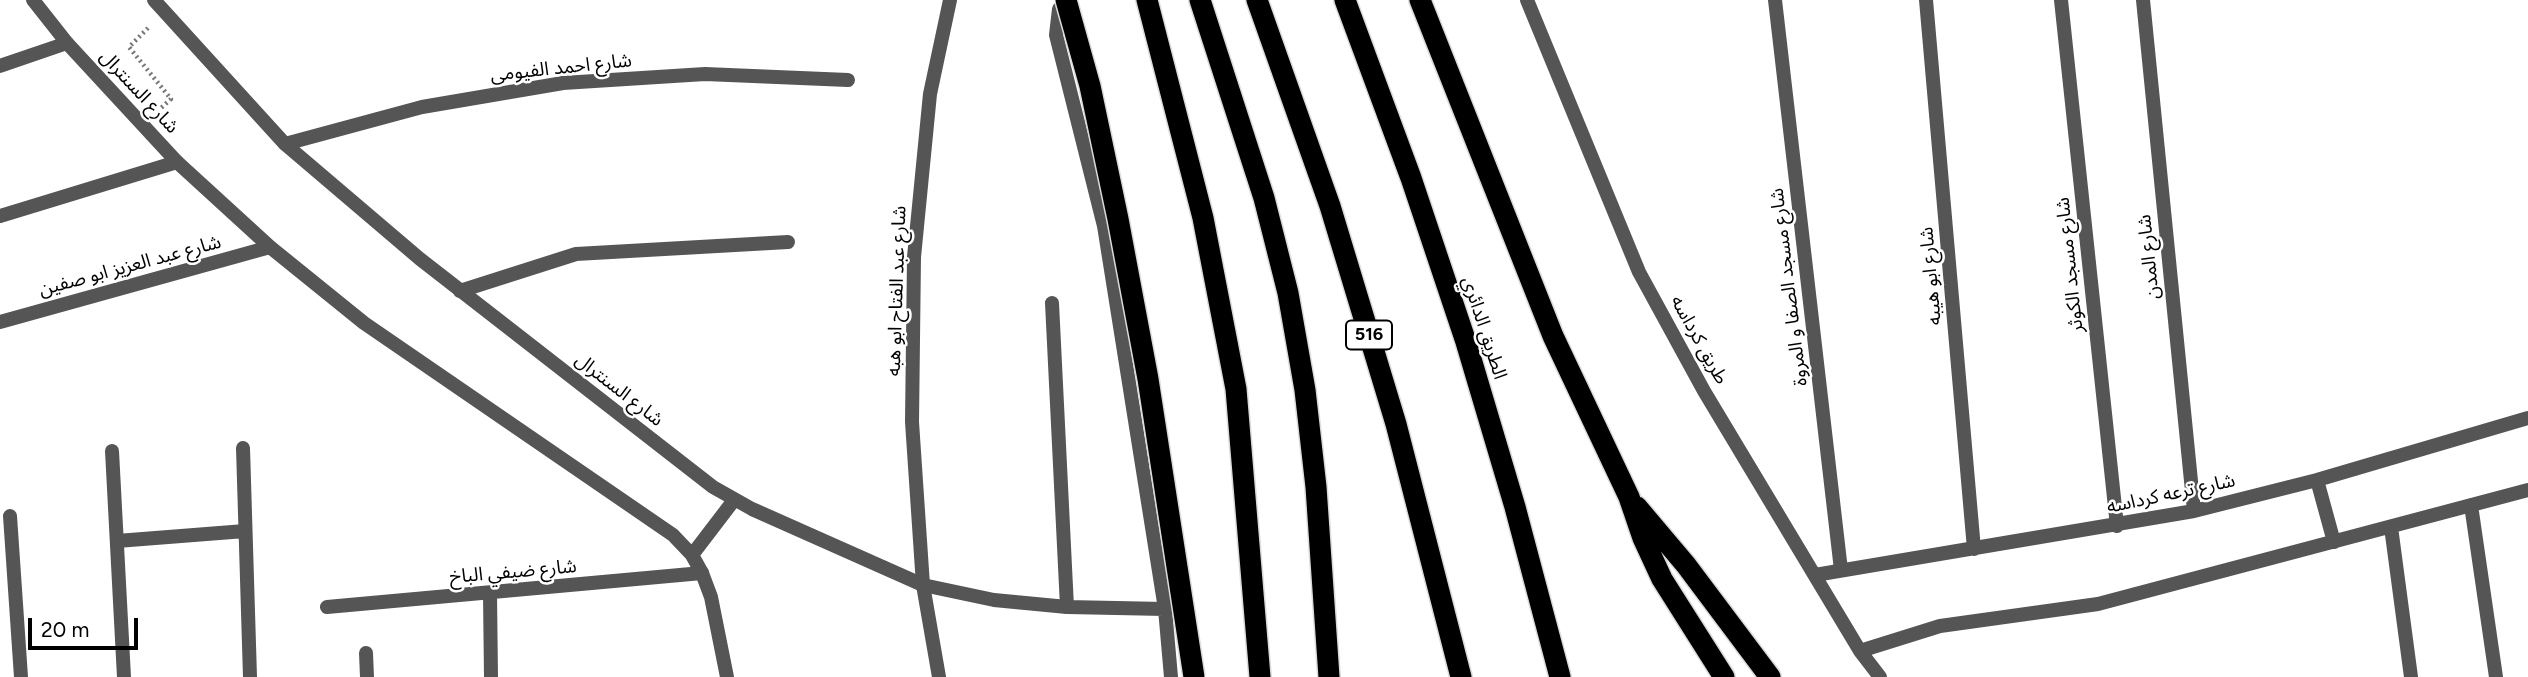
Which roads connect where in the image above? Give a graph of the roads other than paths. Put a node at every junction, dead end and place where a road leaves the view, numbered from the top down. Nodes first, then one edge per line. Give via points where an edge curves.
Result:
1 (33, 0) edge
2 (950, 0) edge
3 (1066, 0) edge
4 (1075, 0) edge
5 (1147, 0) edge
6 (1257, 0) edge
7 (1527, 0) edge
8 (1775, 0) edge
9 (1926, 0) edge
10 (2061, 0) edge
11 (2143, 0) edge
12 (159, 5) edge
13 (1202, 5) edge
14 (1348, 8) edge
15 (1423, 8) edge
16 (67, 43) junction
17 (0, 66) edge
18 (848, 80) dead end
19 (285, 144) junction
20 (177, 162) junction
21 (0, 216) edge
22 (788, 242) dead end
23 (270, 247) junction
24 (460, 290) junction
25 (1052, 303) dead end
26 (0, 322) edge
27 (2528, 418) edge
28 (243, 448) dead end
29 (112, 451) dead end
30 (2317, 480) junction
31 (2528, 489) edge
32 (1629, 497) junction
33 (734, 500) junction
34 (2471, 505) junction
35 (2194, 511) junction
36 (9, 516) dead end
37 (2117, 526) junction
38 (2391, 527) junction
39 (245, 531) junction
40 (117, 541) junction
41 (2334, 542) junction
42 (1974, 549) junction
43 (692, 555) junction
44 (1841, 570) junction
45 (702, 573) junction
46 (1815, 575) junction
47 (923, 585) junction
48 (490, 594) junction
49 (327, 607) dead end
50 (1067, 607) junction
51 (1166, 609) junction
52 (1860, 650) junction
53 (366, 653) dead end
54 (21, 677) edge
55 (124, 677) edge
56 (250, 677) edge
57 (368, 677) edge
58 (491, 677) edge
59 (727, 677) edge
60 (939, 677) edge
61 (1171, 677) edge
62 (1194, 677) edge
63 (1260, 677) edge
64 (1329, 677) edge
65 (1461, 677) edge
66 (1560, 677) edge
67 (1724, 677) edge
68 (1770, 677) edge
69 (1880, 677) edge
70 (2411, 677) edge
71 (2496, 677) edge

1 - 16 street, شارع السنترال
2 - 47 street, شارع عبد الفتاح ابو هبه via 930,94 914,257 912,422
3 - 62 highway, bridge via 1118,219
4 - 51 street via 1059,9 1056,35 1104,226
5 - 63 highway via 1203,218 1236,389
6 - 65 highway, 516 via 1330,206 1389,398
7 - 46 street, طريق كرداسه via 1639,272 1704,391
8 - 44 street, شارع مسجد الصفا و المروة
9 - 42 street, شارع ابو هيبه
10 - 37 street, شارع مسجد الكوثر
11 - 35 street, شارع المدن
12 - 19 street, شارع السنترال
13 - 64 highway via 1264,198 1288,293 1316,487
14 - 66 highway, الطريق الدائري via 1466,342
15 - 32 highway via 1553,337
16 - 17 street
16 - 20 street, شارع السنترال
18 - 19 street, شارع احمد الفيومى via 705,74 563,83 422,107
19 - 24 street, شارع السنترال
20 - 21 street
20 - 23 street, شارع السنترال
22 - 24 street via 576,254
23 - 26 street, شارع عبد العزيز ابو صفين
23 - 43 street, شارع السنترال via 364,323 673,535
24 - 33 street, شارع السنترال
25 - 50 street
27 - 30 street, شارع ترعه كرداسه
28 - 39 street
29 - 40 street
30 - 35 street, شارع ترعه كرداسه
30 - 41 street
31 - 34 street
32 - 67 highway via 1662,579
32 - 68 highway
33 - 43 street
33 - 47 street, شارع السنترال
34 - 38 street
34 - 71 street
35 - 37 street, شارع ترعه كرداسه
36 - 54 street
37 - 42 street, شارع ترعه كرداسه
38 - 41 street
38 - 70 street
39 - 40 street
39 - 56 street
40 - 55 street
41 - 52 street via 2098,604 1940,626
42 - 44 street, شارع ترعه كرداسه
43 - 45 street, شارع السنترال
44 - 46 street, شارع ترعه كرداسه
45 - 48 street, شارع ضيفي الباخ
45 - 59 street, شارع السنترال
46 - 52 street, طريق كرداسه
47 - 50 street, شارع السنترال via 994,600
47 - 60 street, شارع عبد الفتاح ابو هبه
48 - 49 street, شارع ضيفي الباخ
48 - 58 street
50 - 51 street, شارع السنترال
51 - 61 street
52 - 69 street, طريق كرداسه
53 - 57 street

